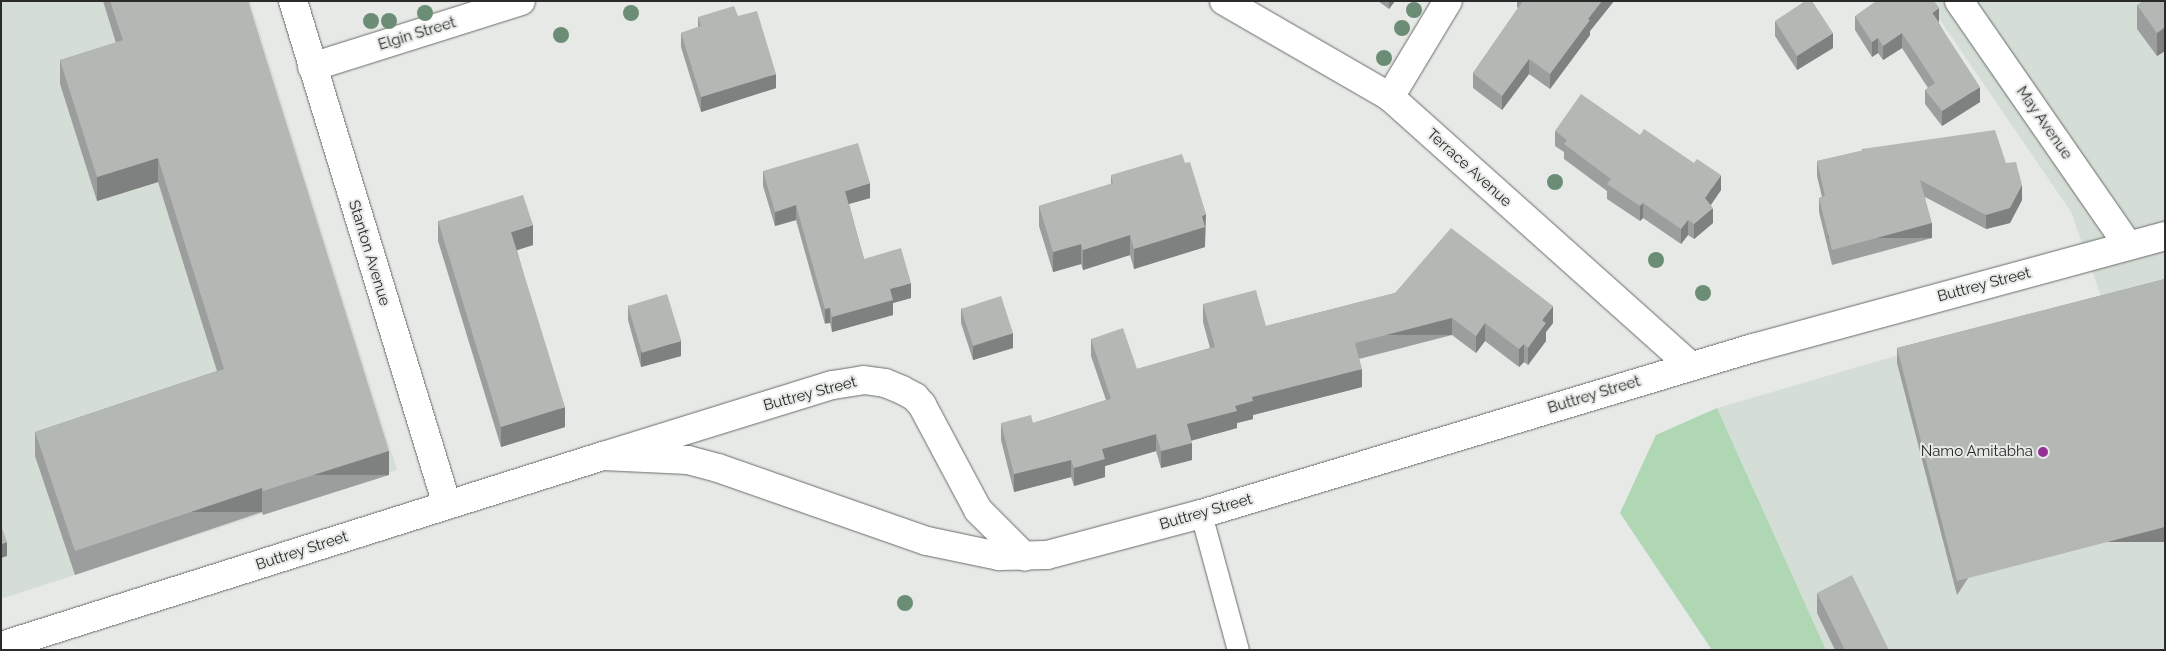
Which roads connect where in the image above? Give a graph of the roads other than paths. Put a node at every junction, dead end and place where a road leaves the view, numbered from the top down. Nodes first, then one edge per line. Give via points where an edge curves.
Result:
1 (293, 1) edge
2 (1224, 1) edge
3 (1448, 1) edge
4 (1959, 1) edge
5 (503, 4) edge
6 (312, 67) junction
7 (1390, 97) junction
8 (2165, 236) edge
9 (2128, 245) junction
10 (1691, 366) junction
11 (603, 456) junction
12 (447, 505) junction
13 (1201, 514) junction
14 (1025, 557) junction
15 (1, 646) edge
16 (1238, 650) edge

1 - 6 street, Stanton Avenue
2 - 7 street, Terrace Avenue
3 - 7 street
4 - 9 street, May Avenue
5 - 6 street, Elgin Street
6 - 12 street, Stanton Avenue
7 - 10 street, Terrace Avenue
8 - 9 street, Buttrey Street
9 - 10 street, Buttrey Street
10 - 13 street, Buttrey Street
11 - 12 street, Buttrey Street
11 - 14 street, Buttrey Street via 688,460 927,541 1000,556
11 - 14 street, Buttrey Street via 832,385 864,380 885,384 915,397 922,405 978,510
12 - 15 street, Buttrey Street
13 - 14 street, Buttrey Street via 1063,552
13 - 16 lane

